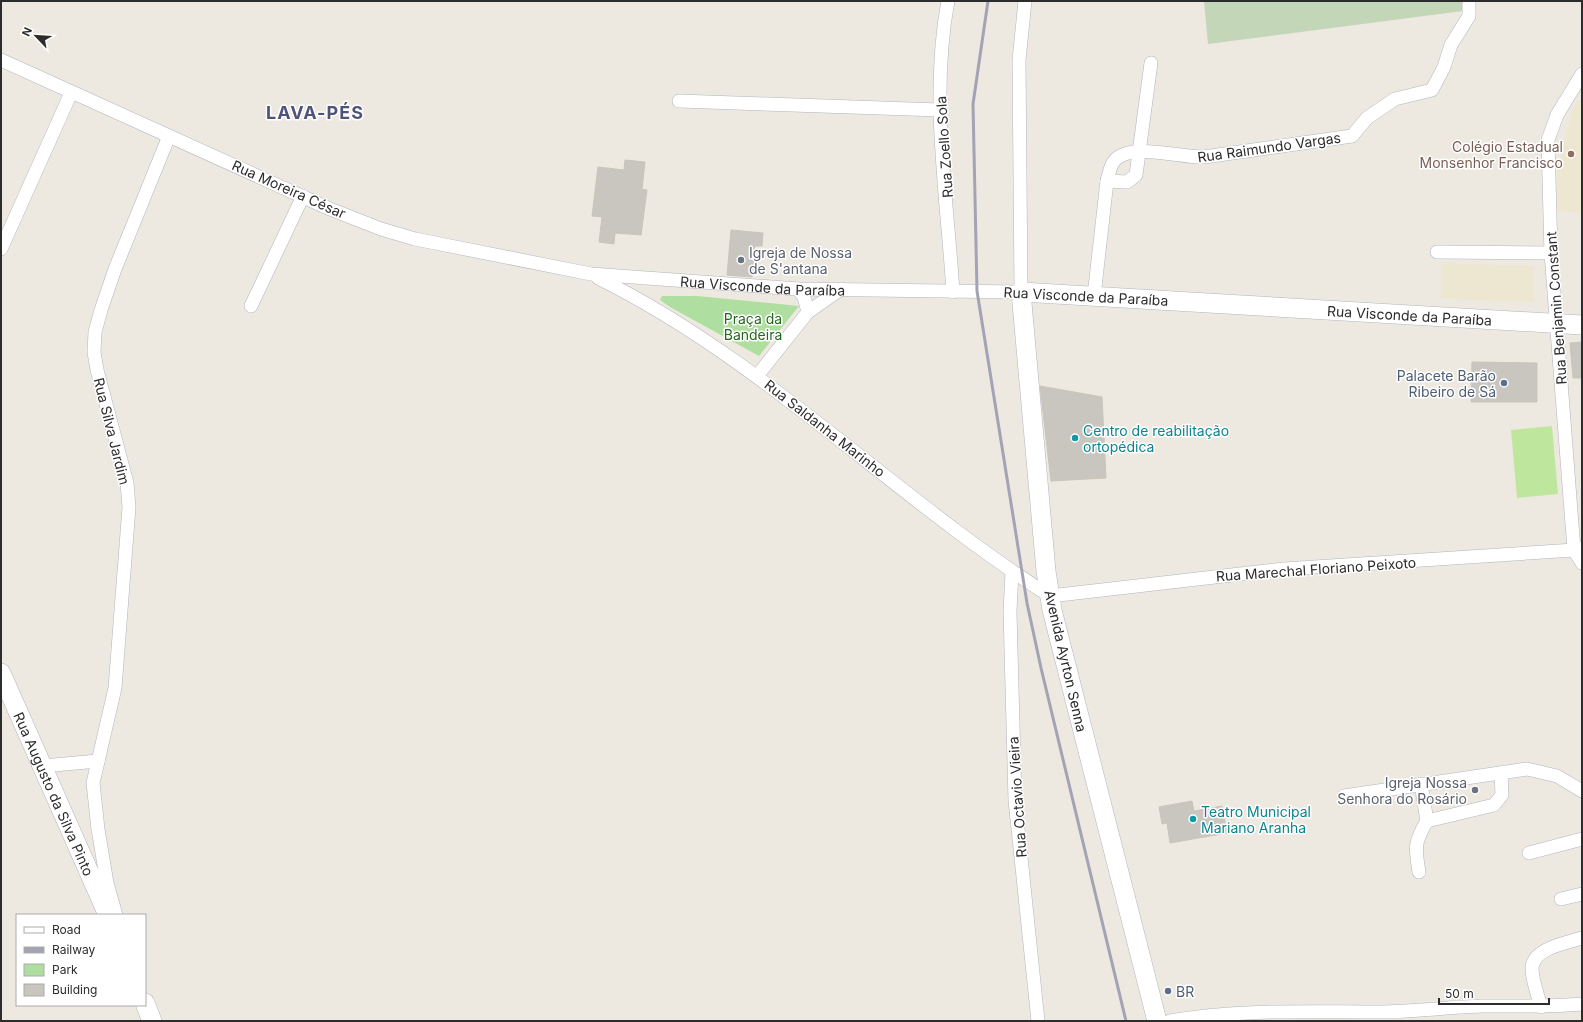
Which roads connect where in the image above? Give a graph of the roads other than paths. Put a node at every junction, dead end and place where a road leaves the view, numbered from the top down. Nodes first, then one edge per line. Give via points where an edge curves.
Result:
1 (948, 1) edge
2 (1025, 1) edge
3 (1469, 1) edge
4 (1, 60) edge
5 (1151, 63) dead end
6 (1582, 74) edge
7 (71, 93) junction
8 (679, 101) dead end
9 (939, 110) junction
10 (169, 136) junction
11 (1140, 151) junction
12 (1107, 181) junction
13 (303, 196) junction
14 (1, 249) edge
15 (1437, 252) dead end
16 (1551, 253) junction
17 (591, 274) junction
18 (798, 289) junction
19 (841, 289) junction
20 (953, 292) junction
21 (1021, 292) junction
22 (1094, 296) junction
23 (251, 306) dead end
24 (808, 312) junction
25 (1556, 324) junction
26 (1582, 325) edge
27 (757, 376) junction
28 (1578, 549) edge
29 (1582, 563) edge
30 (1012, 572) junction
31 (1050, 596) junction
32 (1, 673) edge
33 (98, 761) junction
34 (43, 766) junction
35 (1501, 773) junction
36 (1421, 784) junction
37 (1582, 791) edge
38 (1344, 796) dead end
39 (1427, 821) junction
40 (1582, 839) edge
41 (1529, 853) dead end
42 (1419, 872) dead end
43 (1582, 894) edge
44 (1561, 899) dead end
45 (108, 914) edge
46 (116, 914) edge
47 (1582, 938) edge
48 (1582, 1004) edge
49 (146, 1006) edge
50 (1541, 1007) junction
51 (1381, 1012) junction
52 (152, 1021) edge
53 (1038, 1021) edge
54 (1157, 1021) edge
55 (1170, 1021) edge
56 (1395, 1021) edge

1 - 9 street, Rua Zoello Sola via 944,20
2 - 21 street via 1019,74
3 - 11 street, Rua Raimundo Vargas via 1469,16 1451,45 1444,67 1432,90 1394,99 1367,118 1352,136 1204,158
4 - 7 street, Rua Moreira César
5 - 11 street
6 - 16 street, Rua Benjamin Constant via 1557,115 1548,140
7 - 10 street, Rua Moreira César
7 - 14 street
8 - 9 street
9 - 20 street, Rua Zoello Sola
10 - 13 street, Rua Moreira César
10 - 33 street, Rua Silva Jardim via 115,269 95,332 94,352 97,370 127,483 128,507 115,688
11 - 12 street, Rua Raimundo Vargas via 1115,159
11 - 12 street via 1138,171 1134,178 1128,182
12 - 22 street
13 - 17 street, Rua Moreira César via 356,219 415,239
13 - 23 street
15 - 16 street
16 - 25 street, Rua Benjamin Constant
17 - 18 street, Rua Visconde da Paraíba
17 - 27 street, Rua Saldanha Marinho via 669,316
18 - 19 street, Rua Visconde da Paraíba
18 - 24 street via 804,297
19 - 20 street, Rua Visconde da Paraíba
19 - 24 street
20 - 21 street, Rua Visconde da Paraíba
21 - 22 main road, Rua Visconde da Paraíba
21 - 31 main road, Avenida Ayrton Senna
22 - 25 main road, Rua Visconde da Paraíba
24 - 27 street
25 - 26 main road, Rua Visconde da Paraíba
25 - 28 street, Rua Benjamin Constant
27 - 30 street, Rua Saldanha Marinho
28 - 29 street
28 - 31 street, Rua Marechal Floriano Peixoto via 1284,569
30 - 31 street, Rua Saldanha Marinho
30 - 53 street, Rua Octavio Vieira via 1010,611 1015,800
31 - 54 main road, Avenida Ayrton Senna
32 - 34 main road, Rua Augusto da Silva Pinto
33 - 34 street
33 - 46 street, Rua Silva Jardim via 93,783 98,829 107,883
34 - 45 main road, Rua Augusto da Silva Pinto
35 - 36 street
35 - 37 street via 1527,769 1542,772 1557,776
35 - 39 street via 1502,795 1494,804
36 - 38 street
36 - 39 street
39 - 42 street via 1415,845
40 - 41 street
43 - 44 street
47 - 50 street via 1547,950 1535,959 1532,968
48 - 50 street
49 - 52 main road
50 - 51 street via 1482,1006
51 - 55 street via 1286,1011 1226,1014
51 - 56 street

